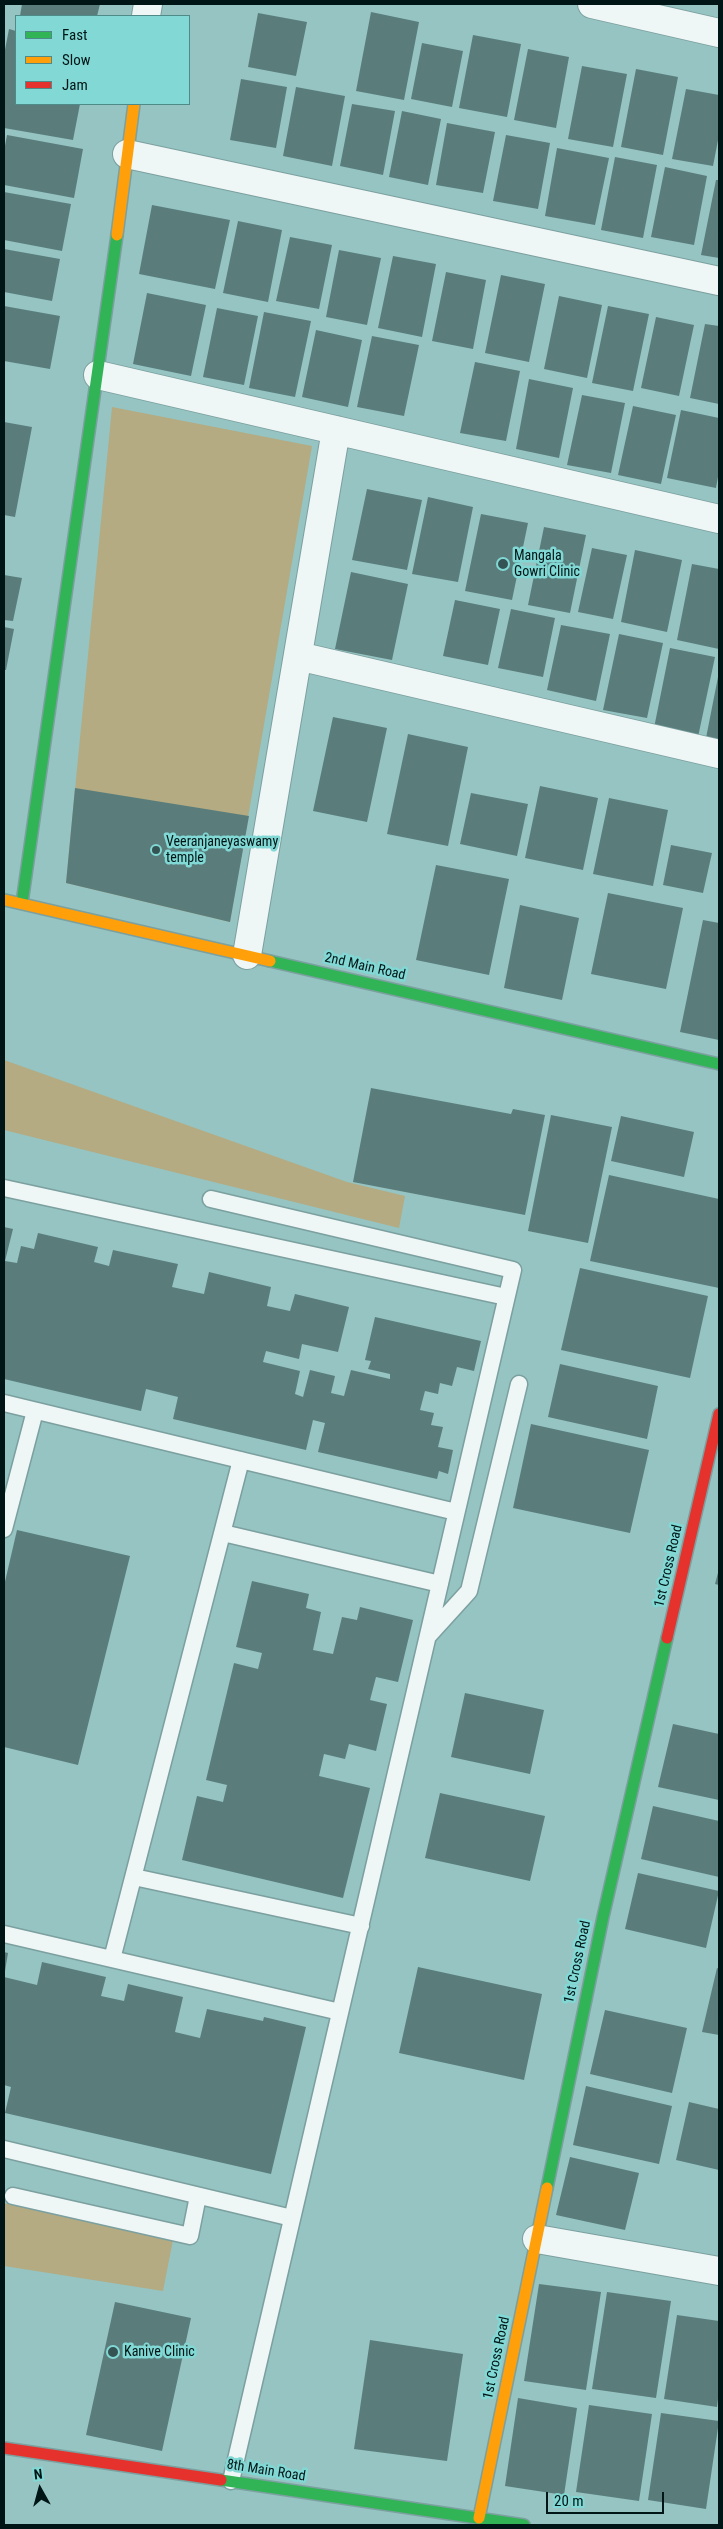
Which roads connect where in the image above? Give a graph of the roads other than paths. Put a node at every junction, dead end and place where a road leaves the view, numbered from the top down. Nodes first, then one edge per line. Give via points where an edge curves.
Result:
1 (592, 4) edge
2 (719, 33) edge
3 (134, 105) edge
4 (127, 154) junction
5 (719, 281) edge
6 (98, 375) junction
7 (336, 430) junction
8 (719, 519) edge
9 (298, 656) junction
10 (719, 754) edge
11 (4, 899) edge
12 (22, 903) junction
13 (247, 955) junction
14 (719, 1064) edge
15 (4, 1188) edge
16 (211, 1199) dead end
17 (506, 1297) junction
18 (519, 1384) dead end
19 (4, 1403) edge
20 (35, 1411) junction
21 (719, 1414) edge
22 (241, 1460) junction
23 (456, 1512) junction
24 (4, 1529) edge
25 (223, 1532) junction
26 (440, 1584) junction
27 (428, 1637) junction
28 (134, 1877) junction
29 (361, 1926) junction
30 (4, 1934) edge
31 (112, 1959) junction
32 (340, 2012) junction
33 (4, 2149) edge
34 (13, 2196) dead end
35 (198, 2196) junction
36 (292, 2218) junction
37 (537, 2239) junction
38 (719, 2271) edge
39 (4, 2448) edge
40 (232, 2481) junction
41 (480, 2518) junction
42 (524, 2525) edge

1 - 2 street
3 - 4 street
4 - 5 street
4 - 6 street
6 - 7 street
6 - 12 street
7 - 8 street
7 - 9 street
9 - 10 street
9 - 13 street
11 - 12 street, 2nd Main Road
12 - 13 street, 2nd Main Road
13 - 14 street, 2nd Main Road
15 - 17 lane
16 - 17 lane via 512,1270
17 - 23 lane
18 - 27 lane via 469,1590
19 - 20 lane
20 - 22 lane
20 - 24 lane
21 - 37 street, 1st Cross Road via 603,1917
22 - 23 lane
22 - 25 lane
23 - 26 lane
25 - 26 lane
25 - 28 lane
26 - 27 lane
27 - 29 lane
28 - 29 lane
28 - 31 lane
29 - 32 lane
30 - 31 lane
31 - 32 lane
32 - 36 lane
33 - 35 lane
34 - 35 lane via 190,2236
35 - 36 lane
36 - 40 lane
37 - 38 street
37 - 41 street, 1st Cross Road
39 - 40 street, 8th Main Road
40 - 41 street, 8th Main Road
41 - 42 street, 8th Main Road

